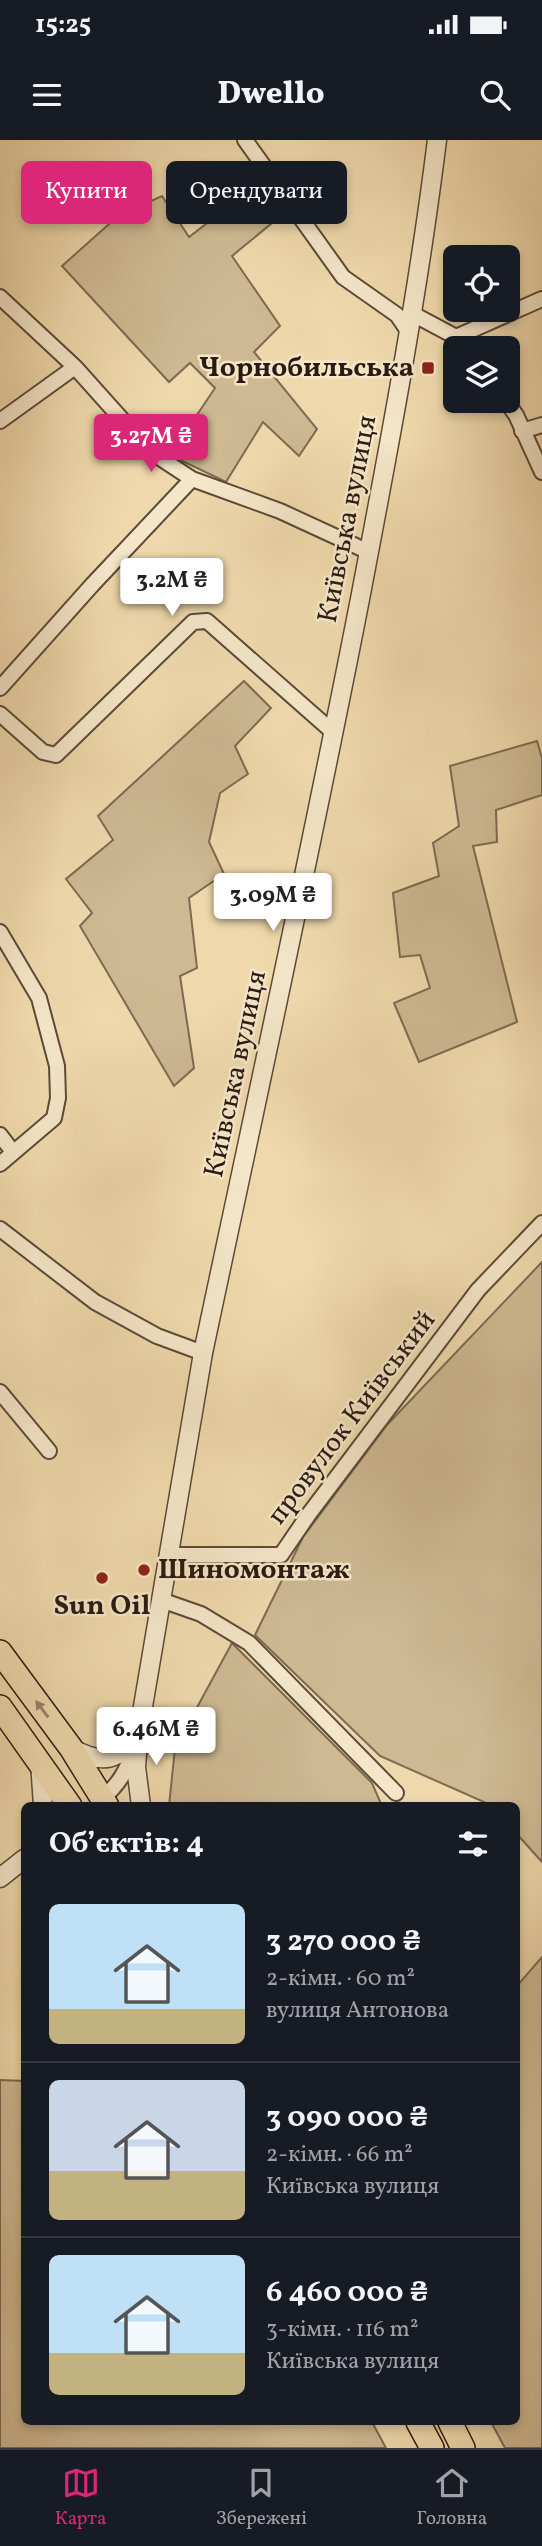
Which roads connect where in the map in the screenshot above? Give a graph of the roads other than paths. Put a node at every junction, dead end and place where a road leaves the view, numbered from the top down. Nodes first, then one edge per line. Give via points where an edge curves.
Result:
1 (245, 140) edge
2 (437, 140) edge
3 (0, 297) edge
4 (542, 299) edge
5 (409, 322) junction
6 (453, 336) edge
7 (458, 336) edge
8 (75, 367) junction
9 (513, 413) edge
10 (0, 421) edge
11 (542, 425) edge
12 (522, 430) junction
13 (542, 472) edge
14 (192, 479) junction
15 (369, 552) junction
16 (0, 688) edge
17 (0, 714) edge
18 (334, 733) junction
19 (0, 932) edge
20 (0, 1135) edge
21 (13, 1152) junction
22 (0, 1164) edge
23 (542, 1223) edge
24 (0, 1229) edge
25 (203, 1353) junction
26 (0, 1392) edge
27 (49, 1451) dead end
28 (168, 1555) junction
29 (161, 1600) junction
30 (0, 1652) edge
31 (0, 1707) edge
32 (139, 1730) junction
33 (71, 1748) junction
34 (40, 1762) junction
35 (396, 1793) dead end
36 (43, 1802) edge
37 (67, 1802) edge
38 (100, 1802) edge
39 (102, 1802) edge
40 (140, 1802) edge
41 (21, 1861) edge
42 (0, 1878) edge
43 (420, 2425) edge
44 (452, 2425) edge
45 (432, 2448) edge
46 (463, 2448) edge

1 - 5 street via 344,277
2 - 5 street, Київська вулиця
3 - 8 street
4 - 7 street
5 - 6 street
5 - 15 street, Київська вулиця
8 - 10 street
8 - 14 street via 151,452
9 - 12 street
11 - 12 street
12 - 13 street
14 - 15 street via 280,511
14 - 16 street
15 - 18 street, Київська вулиця
17 - 18 street via 43,752 56,755 193,622 207,621
18 - 25 street, Київська вулиця
19 - 21 street via 39,998 57,1066 54,1118
20 - 21 street
21 - 22 street
23 - 28 street, провулок Київський via 470,1301 281,1555
24 - 25 street via 95,1302 157,1336
25 - 28 street, Київська вулиця
26 - 27 street
28 - 29 street, Київська вулиця
29 - 32 street, Київська вулиця
29 - 35 street via 201,1614 249,1643
33 -> 30 highway
31 - 34 highway
32 - 33 street via 127,1749 115,1757 102,1758
32 - 39 street via 127,1769
32 - 40 street, Київська вулиця via 136,1768
33 - 38 highway
34 - 36 street
34 - 37 highway
41 - 42 street
43 - 45 highway
44 - 46 highway

